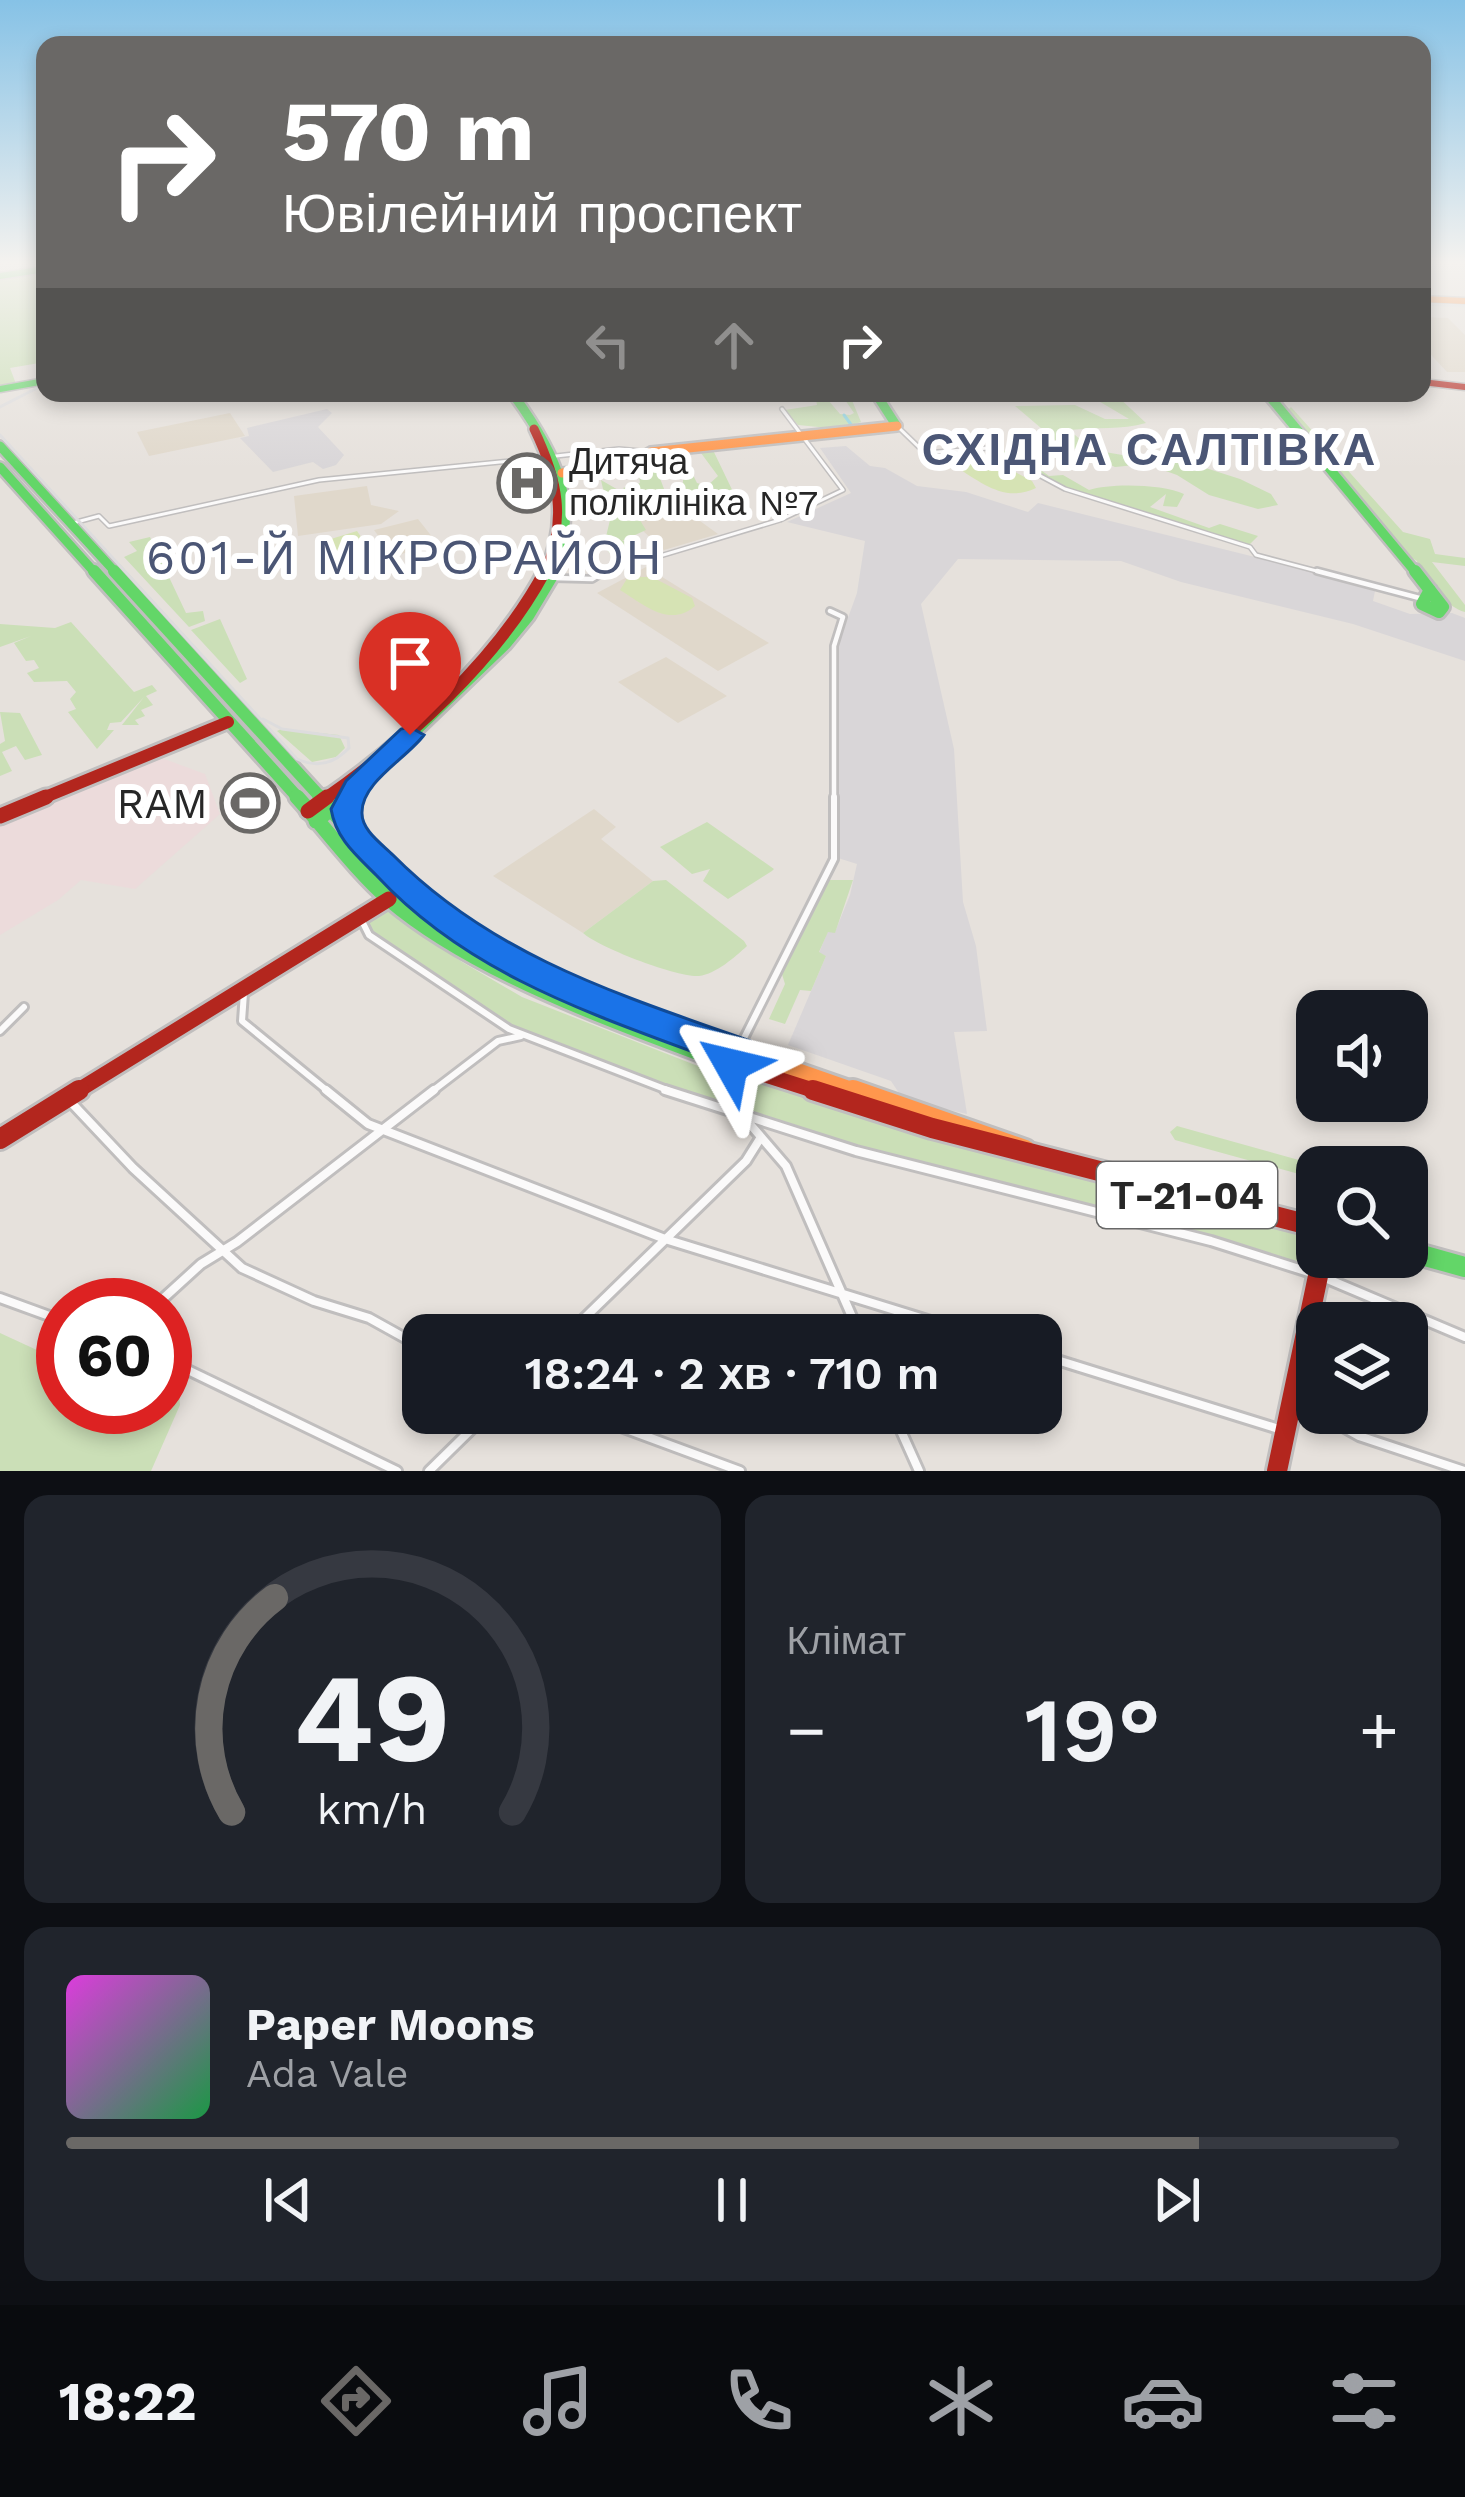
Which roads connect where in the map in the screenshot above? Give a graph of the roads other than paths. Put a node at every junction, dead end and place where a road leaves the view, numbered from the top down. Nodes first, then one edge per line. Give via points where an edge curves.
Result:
1 (36, 382) edge
2 (1431, 383) edge
3 (1465, 387) edge
4 (0, 388) edge
5 (517, 402) edge
6 (882, 402) edge
7 (1274, 402) edge
8 (782, 409) dead end
9 (897, 426) junction
10 (806, 436) junction
11 (0, 446) edge
12 (651, 452) junction
13 (552, 456) junction
14 (0, 467) edge
15 (562, 473) junction
16 (32, 480) junction
17 (15, 484) junction
18 (71, 523) junction
19 (53, 528) junction
20 (549, 578) junction
21 (1426, 595) joint
22 (830, 611) dead end
23 (172, 636) junction
24 (155, 642) junction
25 (244, 716) junction
26 (228, 722) junction
27 (305, 781) junction
28 (354, 783) junction
29 (329, 806) junction
30 (0, 816) edge
31 (312, 816) junction
32 (350, 829) junction
33 (406, 888) junction
34 (389, 899) junction
35 (360, 917) junction
36 (244, 987) junction
37 (24, 1007) dead end
38 (0, 1031) edge
39 (530, 1037) junction
40 (734, 1058) junction
41 (67, 1098) junction
42 (737, 1111) junction
43 (381, 1127) junction
44 (761, 1137) junction
45 (0, 1139) edge
46 (1296, 1221) edge
47 (665, 1239) junction
48 (220, 1251) junction
49 (1428, 1257) edge
50 (1465, 1267) edge
51 (1296, 1268) edge
52 (188, 1278) edge
53 (1317, 1278) edge
54 (1325, 1278) edge
55 (842, 1294) junction
56 (0, 1298) edge
57 (36, 1311) edge
58 (588, 1314) edge
59 (851, 1314) edge
60 (907, 1314) edge
61 (402, 1336) edge
62 (1465, 1337) edge
63 (1062, 1362) edge
64 (192, 1372) edge
65 (1294, 1394) joint
66 (1285, 1431) junction
67 (467, 1434) edge
68 (640, 1434) edge
69 (902, 1434) edge
70 (1355, 1434) edge
71 (397, 1471) edge
72 (429, 1471) edge
73 (740, 1471) edge
74 (919, 1471) edge
75 (1277, 1471) edge
76 (1463, 1471) edge

1 - 4 main road
2 - 3 main road
5 - 13 main road
6 - 9 main road
7 - 21 main road
8 - 10 street
9 - 10 main road
9 - 21 street via 923,453 988,448 1076,494 1256,555
10 - 12 main road
10 - 20 street via 843,490 780,520 592,579
11 - 16 main road
12 - 13 street
12 - 15 main road via 623,468
13 - 15 main road
13 - 18 street via 294,486 109,526 99,516
13 - 20 main road via 561,516
14 - 17 main road
15 - 20 main road via 569,514
16 - 17 main road
16 - 18 main road
17 - 19 main road
18 - 19 main road
18 - 23 main road
19 - 24 main road
20 - 28 main road via 508,634
22 - 40 street via 842,617 834,646 833,860
23 - 24 main road
23 - 25 main road
24 - 26 main road
25 - 26 main road
25 - 27 main road
26 - 30 main road
26 - 31 main road
27 - 28 main road
27 - 29 main road
28 - 29 main road
28 - 32 main road
29 - 31 main road
29 - 32 main road
31 - 34 main road
32 - 33 main road
33 - 34 main road
33 - 40 main road via 458,931 527,971
34 - 35 main road
34 - 40 main road via 446,941 559,1001
35 - 36 main road
35 - 39 street via 369,935
36 - 41 main road
36 - 43 street via 242,1021
37 - 38 street
39 - 42 street via 634,1081
39 - 43 street via 498,1041
40 - 42 street via 728,1083
40 - 46 main road, Т-21-04 via 1058,1163
41 - 45 main road
41 - 48 street
42 - 44 street
42 - 51 street via 856,1151
43 - 47 street
43 - 48 street
44 - 47 street
44 - 55 street via 786,1166
47 - 55 street
47 - 58 street
48 - 52 street
48 - 61 street via 242,1268
49 - 50 main road
53 - 65 main road
54 - 62 street
55 - 59 street
55 - 60 street
56 - 57 street
63 - 66 street
64 - 71 street
65 - 66 main road
66 - 75 main road
67 - 72 street
68 - 73 street
69 - 74 street
70 - 76 street

